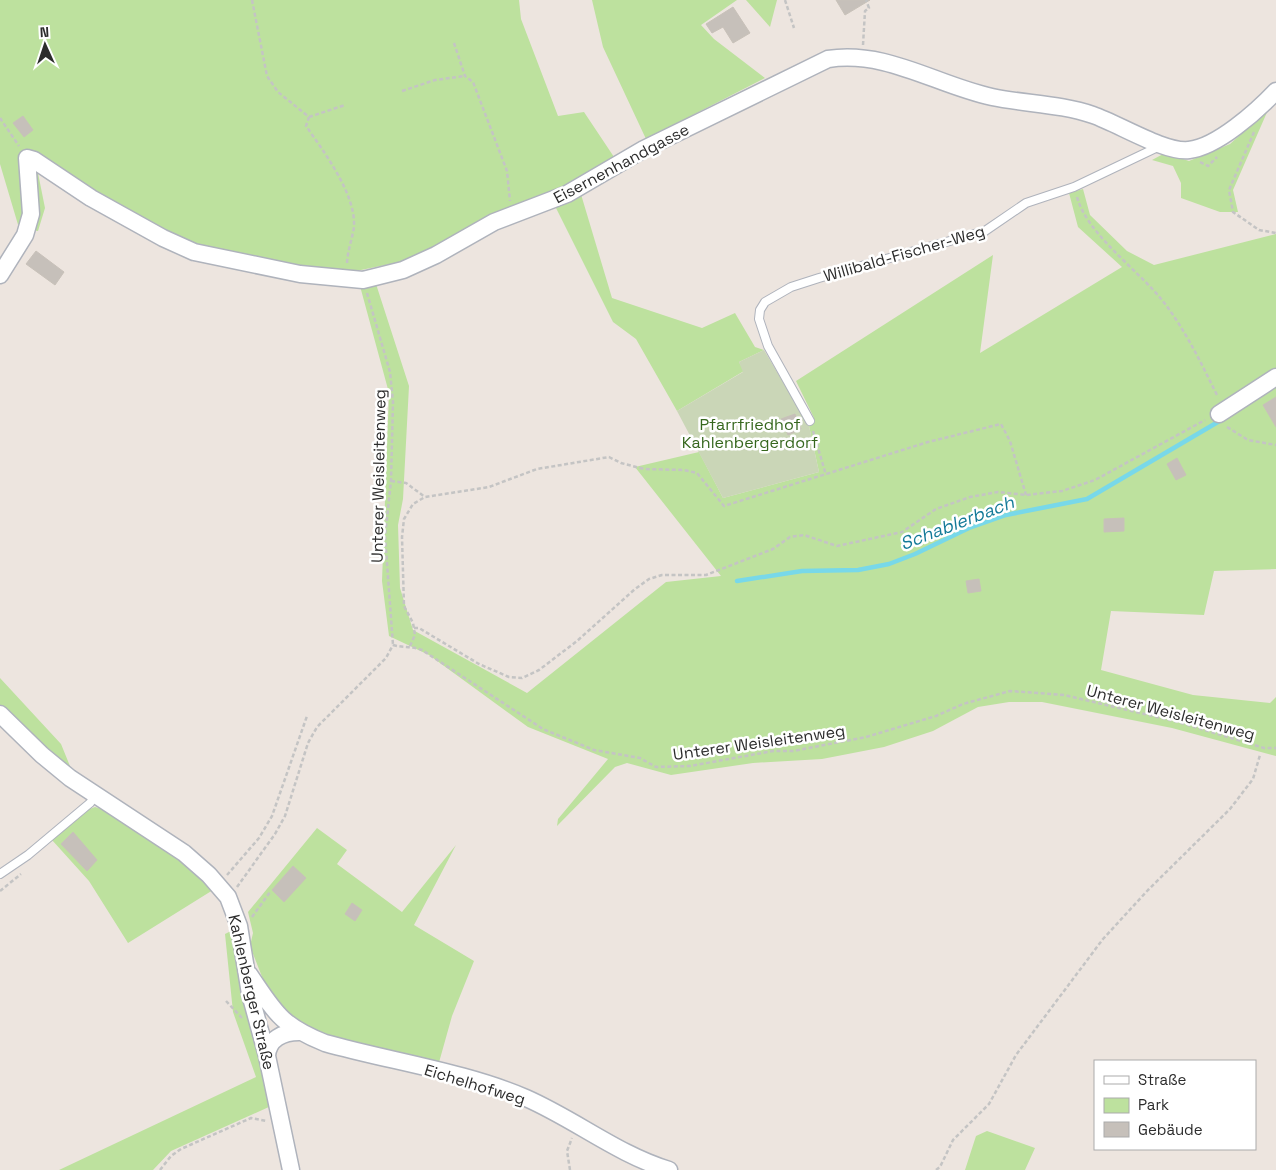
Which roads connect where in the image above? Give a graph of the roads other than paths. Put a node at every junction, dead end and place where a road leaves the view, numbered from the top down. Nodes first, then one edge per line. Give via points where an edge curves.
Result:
1 (1276, 91) edge
2 (1162, 146) junction
3 (0, 275) edge
4 (1276, 376) edge
5 (1222, 414) road end
6 (810, 421) road end
7 (0, 714) edge
8 (95, 796) junction
9 (0, 874) edge
10 (246, 969) junction
11 (299, 1032) junction
12 (267, 1056) junction
13 (291, 1170) edge
14 (669, 1170) edge

1 - 2 street, Eisernenhandgasse via 1213,141 1188,150
2 - 3 street, Eisernenhandgasse via 1082,112 990,97 894,64 863,57 828,58 644,148 567,194 481,228 403,270 363,280 255,266 194,252 91,198 27,158 31,214 25,235
2 - 6 lane, Willibald-Fischer-Weg via 1074,187 1026,203 985,231 791,287 765,302 759,318 768,346
4 - 5 street
7 - 8 street, Kahlenberger Straße via 42,755
8 - 9 lane via 90,804 28,855
8 - 10 street, Kahlenberger Straße via 184,853 217,884 228,897 239,926
10 - 11 street, Eichelhofweg via 279,1016
10 - 12 street, Kahlenberger Straße
11 - 12 street via 278,1037 269,1046
11 - 14 street, Eichelhofweg via 325,1043 508,1091 542,1106 627,1154
12 - 13 street, Kahlenberger Straße

